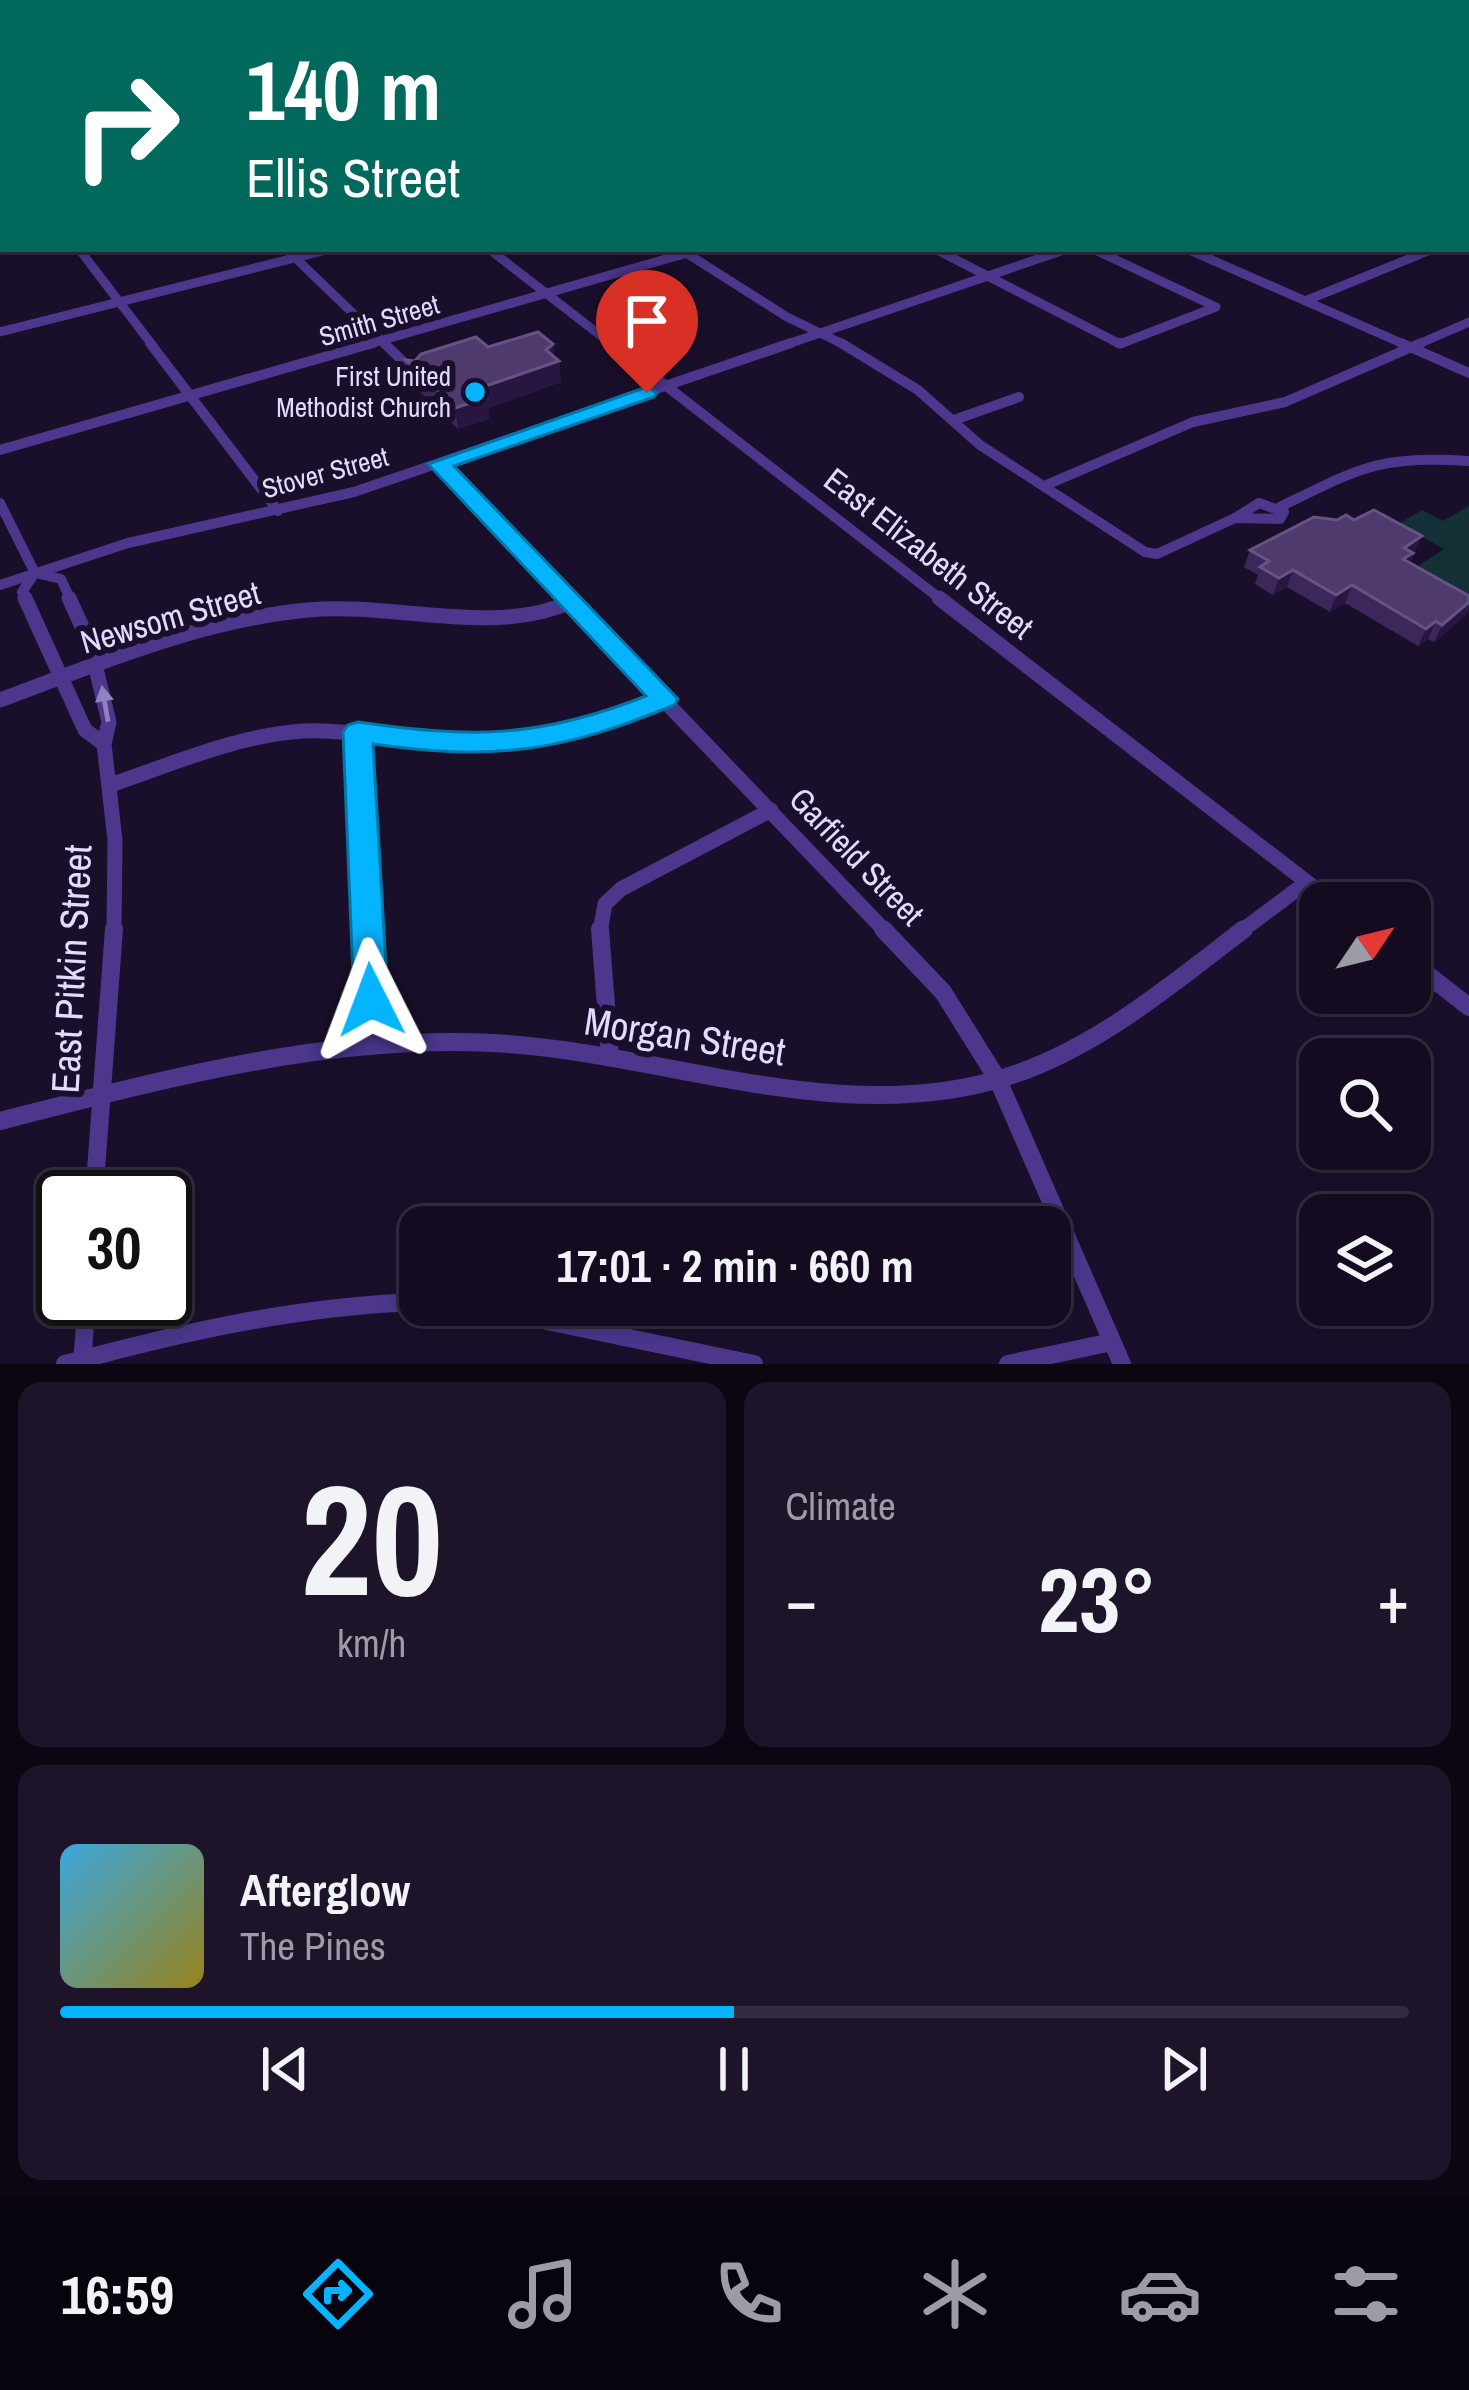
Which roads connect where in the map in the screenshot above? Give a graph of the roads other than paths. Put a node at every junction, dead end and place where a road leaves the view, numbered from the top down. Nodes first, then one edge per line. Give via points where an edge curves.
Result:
1 (81, 252) edge
2 (493, 252) edge
3 (680, 252) edge
4 (685, 252) edge
5 (941, 252) edge
6 (1058, 252) edge
7 (1100, 252) edge
8 (1194, 252) edge
9 (1426, 252) edge
10 (290, 253) edge
11 (987, 276) junction
12 (547, 293) junction
13 (1305, 301) junction
14 (122, 302) junction
15 (1469, 322) edge
16 (0, 332) edge
17 (820, 332) junction
18 (382, 341) junction
19 (1410, 347) junction
20 (1469, 373) edge
21 (415, 374) edge
22 (664, 386) junction
23 (192, 395) junction
24 (1019, 397) dead end
25 (954, 420) junction
26 (0, 450) edge
27 (1469, 461) edge
28 (439, 464) junction
29 (1043, 486) junction
30 (0, 503) edge
31 (278, 511) junction
32 (35, 573) junction
33 (0, 585) edge
34 (571, 602) junction
35 (96, 664) junction
36 (62, 677) junction
37 (664, 699) junction
38 (0, 700) edge
39 (358, 732) junction
40 (104, 744) junction
41 (110, 785) junction
42 (771, 810) junction
43 (1307, 882) edge
44 (1299, 888) edge
45 (1431, 978) edge
46 (1469, 1007) edge
47 (374, 1044) junction
48 (610, 1057) junction
49 (998, 1080) junction
50 (102, 1095) junction
51 (0, 1120) edge
52 (96, 1170) edge
53 (399, 1303) edge
54 (82, 1326) edge
55 (591, 1326) edge
56 (1112, 1342) junction
57 (76, 1362) edge
58 (754, 1364) edge
59 (1007, 1364) edge
60 (1122, 1364) edge

1 - 14 street
2 - 12 street, East Elizabeth Street
3 - 12 street, Smith Street
4 - 17 street
5 - 11 street
6 - 11 street, Stover Street
7 - 11 street via 1216,307 1120,344
8 - 13 street
9 - 13 street
10 - 14 street
10 - 18 street
11 - 17 street, Stover Street
12 - 18 street, Smith Street
12 - 22 street, East Elizabeth Street
13 - 19 street
14 - 16 street
14 - 23 street
15 - 19 street
17 - 22 street, Stover Street
17 - 25 street
18 - 21 street
18 - 23 street, Smith Street
19 - 20 street
19 - 29 street via 1285,401 1176,428
22 - 28 street, Stover Street
22 - 43 street, East Elizabeth Street
23 - 26 street, Smith Street
23 - 31 street
24 - 25 street
25 - 29 street
27 - 29 street via 1371,464 1280,507 1251,505 1157,554
28 - 31 street, Stover Street
28 - 34 street, Garfield Street
30 - 32 street, East Pitkin Street
31 - 32 street, Stover Street via 128,543
32 - 33 street, Stover Street
32 - 35 street, East Pitkin Street via 61,579
32 - 36 street, East Pitkin Street via 22,592
34 - 35 street, Newsom Street via 500,622 394,609 299,611 186,634
34 - 37 street, Garfield Street
35 - 36 street, Newsom Street
40 -> 35 street, East Pitkin Street via 109,722
36 - 38 street, Newsom Street
36 - 40 street, East Pitkin Street via 85,730
37 - 39 street via 590,729 502,744
37 - 42 street, Garfield Street
39 - 41 street via 243,739
39 - 47 street
40 - 41 street, East Pitkin Street
41 - 50 street, East Pitkin Street via 115,915
42 - 48 street via 605,904
42 - 49 street, Garfield Street via 925,970
44 - 49 street, Morgan Street via 1081,1046
45 - 46 street
47 - 48 street, Morgan Street via 496,1043
47 - 50 street, Morgan Street
48 - 49 street, Morgan Street via 830,1092 881,1095
49 - 56 street, Garfield Street
50 - 51 street, Morgan Street
50 - 52 street, East Pitkin Street
53 - 57 street via 274,1312
54 - 57 street
55 - 58 street
56 - 59 street
56 - 60 street, Garfield Street

